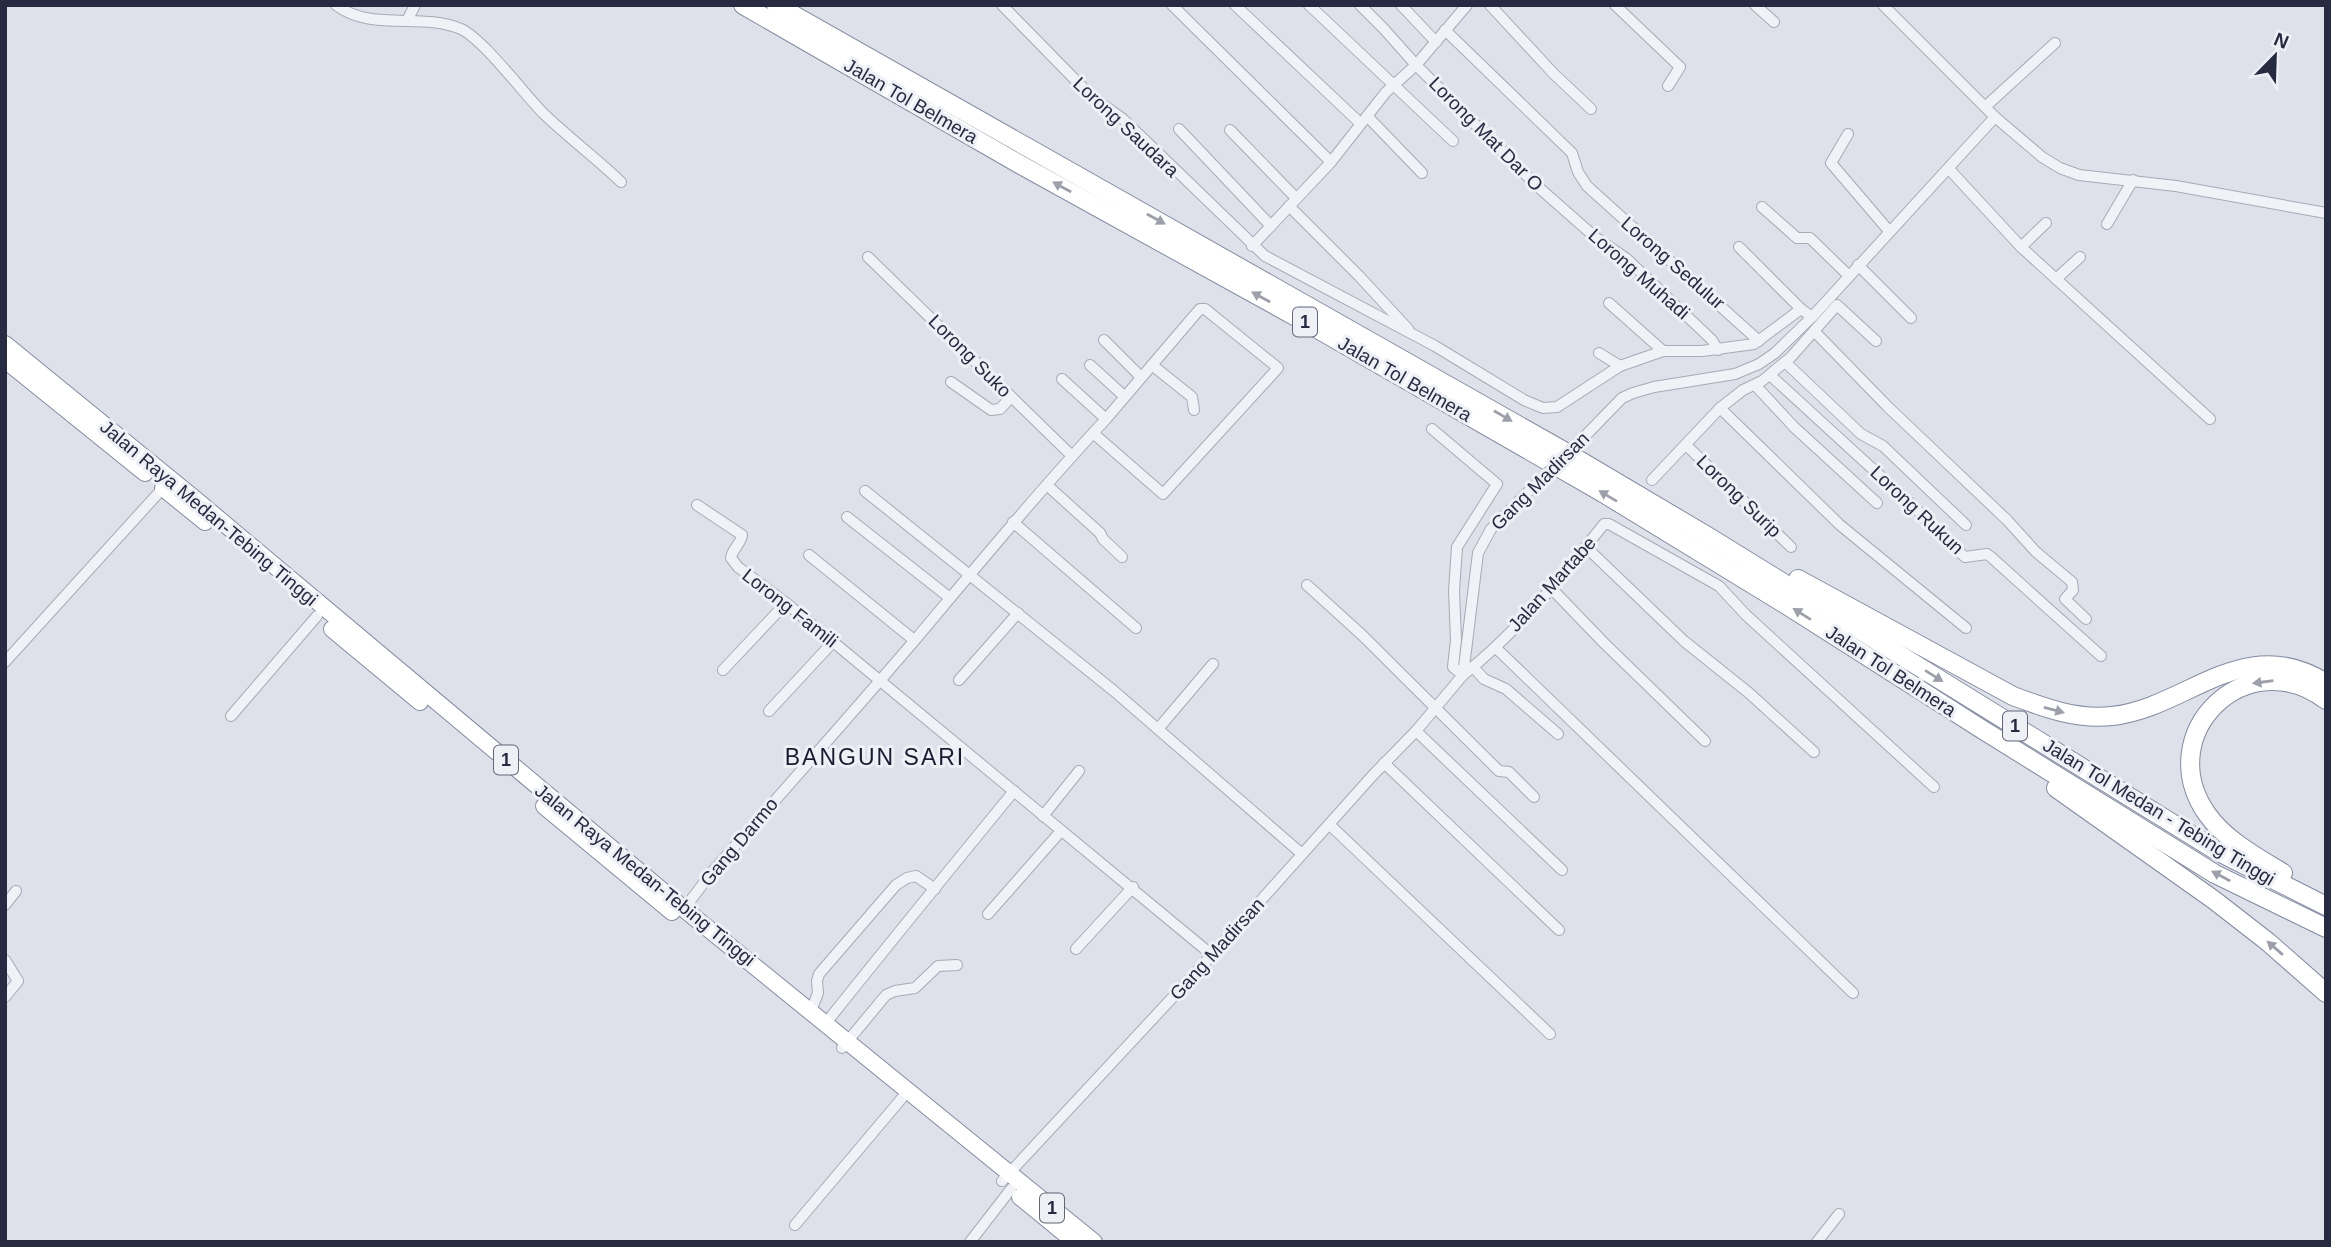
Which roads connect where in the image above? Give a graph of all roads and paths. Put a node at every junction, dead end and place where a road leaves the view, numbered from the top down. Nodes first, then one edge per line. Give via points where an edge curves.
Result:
1 (336, 5) edge
2 (361, 5) edge
3 (415, 5) edge
4 (743, 5) edge
5 (776, 5) edge
6 (1002, 5) edge
7 (1172, 5) edge
8 (1235, 5) edge
9 (1309, 5) edge
10 (1360, 5) edge
11 (1401, 5) edge
12 (1467, 5) edge
13 (1490, 5) edge
14 (1615, 5) edge
15 (1755, 5) edge
16 (1883, 5) edge
17 (355, 17) junction
18 (407, 21) junction
19 (1774, 22) dead end
20 (1445, 30) junction
21 (1436, 42) junction
22 (2055, 43) dead end
23 (1416, 65) junction
24 (1394, 85) junction
25 (1668, 86) dead end
26 (1986, 106) junction
27 (1591, 109) dead end
28 (1995, 117) junction
29 (1364, 119) junction
30 (1179, 129) dead end
31 (1230, 130) dead end
32 (1848, 134) dead end
33 (1453, 141) dead end
34 (1331, 162) junction
35 (1949, 169) junction
36 (1422, 173) dead end
37 (2133, 180) junction
38 (621, 181) dead end
39 (1293, 202) junction
40 (1556, 202) joint
41 (1762, 207) dead end
42 (2326, 213) edge
43 (2046, 223) dead end
44 (2107, 224) dead end
45 (1271, 226) junction
46 (1889, 231) junction
47 (1252, 246) junction
48 (1739, 247) dead end
49 (2021, 247) junction
50 (868, 257) dead end
51 (2080, 257) dead end
52 (1858, 265) junction
53 (1848, 275) junction
54 (2056, 279) junction
55 (1829, 297) junction
56 (1609, 303) dead end
57 (1837, 305) junction
58 (1801, 309) junction
59 (1812, 317) junction
60 (1911, 318) dead end
61 (1814, 331) junction
62 (1412, 333) junction
63 (1104, 340) dead end
64 (1759, 341) junction
65 (1876, 341) dead end
66 (5, 344) edge
67 (1718, 350) junction
68 (1663, 351) junction
69 (1599, 353) dead end
70 (5, 360) edge
71 (1785, 362) junction
72 (1090, 365) dead end
73 (1152, 365) junction
74 (1620, 366) junction
75 (1770, 375) junction
76 (1141, 377) junction
77 (1062, 379) dead end
78 (951, 382) dead end
79 (1755, 385) junction
80 (1125, 396) junction
81 (1011, 397) junction
82 (1720, 408) junction
83 (1194, 410) dead end
84 (1107, 419) junction
85 (2210, 419) dead end
86 (1432, 429) dead end
87 (1093, 433) junction
88 (1686, 445) junction
89 (1072, 456) junction
90 (1652, 481) dead end
91 (1048, 486) junction
92 (163, 488) junction
93 (865, 491) dead end
94 (1877, 503) dead end
95 (696, 505) dead end
96 (846, 517) dead end
97 (1013, 522) junction
98 (1966, 525) dead end
99 (1709, 537) junction
100 (1587, 547) junction
101 (1791, 547) dead end
102 (809, 555) dead end
103 (1122, 557) dead end
104 (970, 574) junction
105 (1307, 585) dead end
106 (1552, 588) junction
107 (950, 598) junction
108 (786, 603) junction
109 (1018, 613) junction
110 (317, 616) junction
111 (2086, 619) dead end
112 (1136, 628) dead end
113 (1966, 628) dead end
114 (914, 640) junction
115 (833, 642) junction
116 (1495, 647) junction
117 (2101, 656) dead end
118 (5, 662) edge
119 (1213, 664) dead end
120 (1473, 667) junction
121 (723, 670) dead end
122 (1463, 675) junction
123 (959, 680) dead end
124 (879, 681) junction
125 (2326, 683) edge
126 (2326, 701) edge
127 (1436, 708) junction
128 (769, 710) dead end
129 (230, 716) dead end
130 (1158, 730) junction
131 (1983, 730) junction
132 (1416, 731) junction
133 (1558, 734) dead end
134 (1705, 741) dead end
135 (1814, 752) dead end
136 (1384, 763) junction
137 (1079, 771) dead end
138 (1934, 787) dead end
139 (1014, 791) junction
140 (1534, 797) dead end
141 (1044, 816) junction
142 (1330, 825) junction
143 (1061, 831) junction
144 (1303, 854) junction
145 (1562, 870) dead end
146 (1133, 887) junction
147 (935, 889) junction
148 (16, 891) dead end
149 (2326, 898) edge
150 (5, 905) edge
151 (2326, 906) edge
152 (684, 909) junction
153 (988, 914) dead end
154 (2326, 928) edge
155 (1559, 930) dead end
156 (1076, 949) dead end
157 (1212, 955) junction
158 (5, 960) edge
159 (957, 965) dead end
160 (1853, 993) dead end
161 (2326, 993) edge
162 (5, 997) edge
163 (811, 1011) junction
164 (826, 1023) junction
165 (1550, 1034) dead end
166 (845, 1045) junction
167 (902, 1098) junction
168 (1007, 1181) junction
169 (1839, 1214) dead end
170 (796, 1224) dead end
171 (970, 1242) edge
172 (1075, 1242) edge
173 (1094, 1242) edge
174 (1817, 1242) edge

1 - 17 street
2 - 17 street
3 - 18 street
131 -> 4 highway, Jalan Tol Belmera / 1 via 1594,488
5 -> 99 highway, Jalan Tol Belmera / 1
6 - 47 street, Lorong Saudara via 1092,97 1123,119
7 - 34 street
8 - 29 street
9 - 24 street
10 - 23 street, Lorong Mat Dar O
11 - 21 street
12 - 20 street
13 - 27 street
14 - 25 street via 1680,66
15 - 19 street
16 - 26 street
17 - 18 street
18 - 38 street via 443,24 467,33 553,122
20 - 21 street
20 - 64 street, Lorong Sedulur via 1572,153 1587,186
21 - 23 street
22 - 26 street
23 - 24 street
23 - 40 street, Lorong Mat Dar O
24 - 29 street
24 - 33 street
26 - 28 street
28 - 35 street, Gang Madirsan
28 - 37 street via 2060,168 2079,175
29 - 34 street
29 - 36 street
30 - 45 street
31 - 39 street
32 - 46 street via 1830,163
34 - 39 street
35 - 46 street, Gang Madirsan
35 - 49 street
37 - 42 street
37 - 44 street
39 - 45 street
39 - 62 street
40 - 67 street, Lorong Muhadi via 1627,259
41 - 53 street via 1797,238 1810,238
43 - 49 street
45 - 47 street
46 - 52 street, Gang Madirsan
47 - 62 street, Lorong Saudara
48 - 58 street
49 - 54 street
50 - 81 street, Lorong Suko
51 - 54 street
52 - 53 street, Gang Madirsan
52 - 60 street
53 - 55 street, Gang Madirsan
54 - 85 street
55 - 57 street
55 - 59 street, Gang Madirsan
56 - 68 street
57 - 61 street
57 - 65 street
58 - 59 street
58 - 64 street
59 - 122 street, Gang Madirsan, bridge via 1759,364 1735,374 1622,398 1491,529 1478,553
61 - 71 street
61 - 111 street via 2071,583 2073,590 2065,599
62 - 74 street via 1543,408 1557,407
63 - 76 street
64 - 67 street
66 - 152 highway, Jalan Raya Medan-Tebing Tinggi / 1
67 - 68 street
68 - 74 street
69 - 74 street
70 - 92 highway, Jalan Raya Medan-Tebing Tinggi / 1
71 - 75 street
71 - 98 street
72 - 80 street
73 - 76 street, Gang Darmo
73 - 83 street via 1192,397
73 - 87 street, Gang Darmo via 1200,309 1205,309 1279,368 1163,494
75 - 79 street
75 - 117 street, Lorong Rukun via 1959,552 1965,557 1991,556
76 - 80 street, Gang Darmo
77 - 84 street
78 - 81 street via 995,411
79 - 82 street
79 - 94 street
80 - 84 street, Gang Darmo
81 - 89 street, Lorong Suko
82 - 88 street
82 - 113 street via 1840,525
84 - 87 street, Gang Darmo
86 - 122 street via 1497,484 1457,547 1453,667
87 - 89 street, Gang Darmo
88 - 90 street
88 - 101 street, Lorong Surip
89 - 91 street, Gang Darmo
91 - 97 street, Gang Darmo
91 - 103 street
92 - 110 highway, Jalan Raya Medan-Tebing Tinggi / 1
92 - 118 street
93 - 104 street
95 - 108 street, Lorong Famili via 742,535 731,558
96 - 107 street
97 - 104 street, Gang Darmo
97 - 112 street
99 -> 125 highway via 1769,563 1992,686 2058,712 2089,717 2127,713 2223,674 2262,665 2293,668
99 -> 151 highway, Jalan Tol Medan - Tebing Tinggi / 1 via 2217,851
100 - 106 street, Jalan Martabe
100 - 135 street via 1684,641
100 - 138 street, Jalan Martabe via 1604,524 1609,524 1719,586
102 - 114 street
104 - 107 street, Gang Darmo
104 - 109 street
105 - 127 street
106 - 116 street, Jalan Martabe
106 - 134 street
107 - 114 street, Gang Darmo
108 - 115 street, Lorong Famili
108 - 121 street
109 - 123 street
109 - 130 street
110 - 129 street
110 - 166 highway, Jalan Raya Medan-Tebing Tinggi / 1 via 648,894
114 - 124 street, Gang Darmo
115 - 124 street, Lorong Famili
115 - 128 street
116 - 120 street, Jalan Martabe
116 - 160 street
119 - 130 street
120 - 122 street, Jalan Martabe
120 - 133 street
122 - 127 street, Gang Madirsan
124 - 139 street, Lorong Famili
124 - 152 street, Gang Darmo
126 -> 149 highway via 2285,680 2244,685 2206,717 2190,751 2189,766 2199,802 2222,831
127 - 132 street, Gang Madirsan
127 - 140 street via 1499,771 1509,772
130 - 144 street
154 -> 131 highway, Jalan Tol Medan - Tebing Tinggi / 1 via 2215,874
161 -> 131 highway via 2214,900
132 - 136 street, Gang Madirsan
132 - 145 street
136 - 142 street, Gang Madirsan
136 - 155 street
137 - 141 street
139 - 141 street, Lorong Famili
139 - 147 street
141 - 143 street, Lorong Famili
142 - 144 street, Gang Madirsan
142 - 165 street
143 - 146 street, Lorong Famili
143 - 153 street
144 - 157 street, Gang Madirsan
146 - 156 street
146 - 157 street, Lorong Famili
147 - 163 street via 916,876 896,886 819,974
147 - 164 street
148 - 150 street
152 - 163 highway, Jalan Raya Medan-Tebing Tinggi / 1
157 - 168 street, Gang Madirsan
158 - 162 street via 18,981
159 - 166 street via 939,966 915,988 886,995
163 - 164 highway, Jalan Raya Medan-Tebing Tinggi / 1
164 - 166 highway, Jalan Raya Medan-Tebing Tinggi / 1
166 - 167 highway, Jalan Raya Medan-Tebing Tinggi / 1
166 - 168 highway, Jalan Raya Medan-Tebing Tinggi / 1
167 - 168 highway, Jalan Raya Medan-Tebing Tinggi / 1
167 - 170 street
168 - 171 street, Gang Madirsan
168 - 172 highway, Jalan Raya Medan-Tebing Tinggi / 1
168 - 173 highway, Jalan Raya Medan-Tebing Tinggi / 1
169 - 174 street

